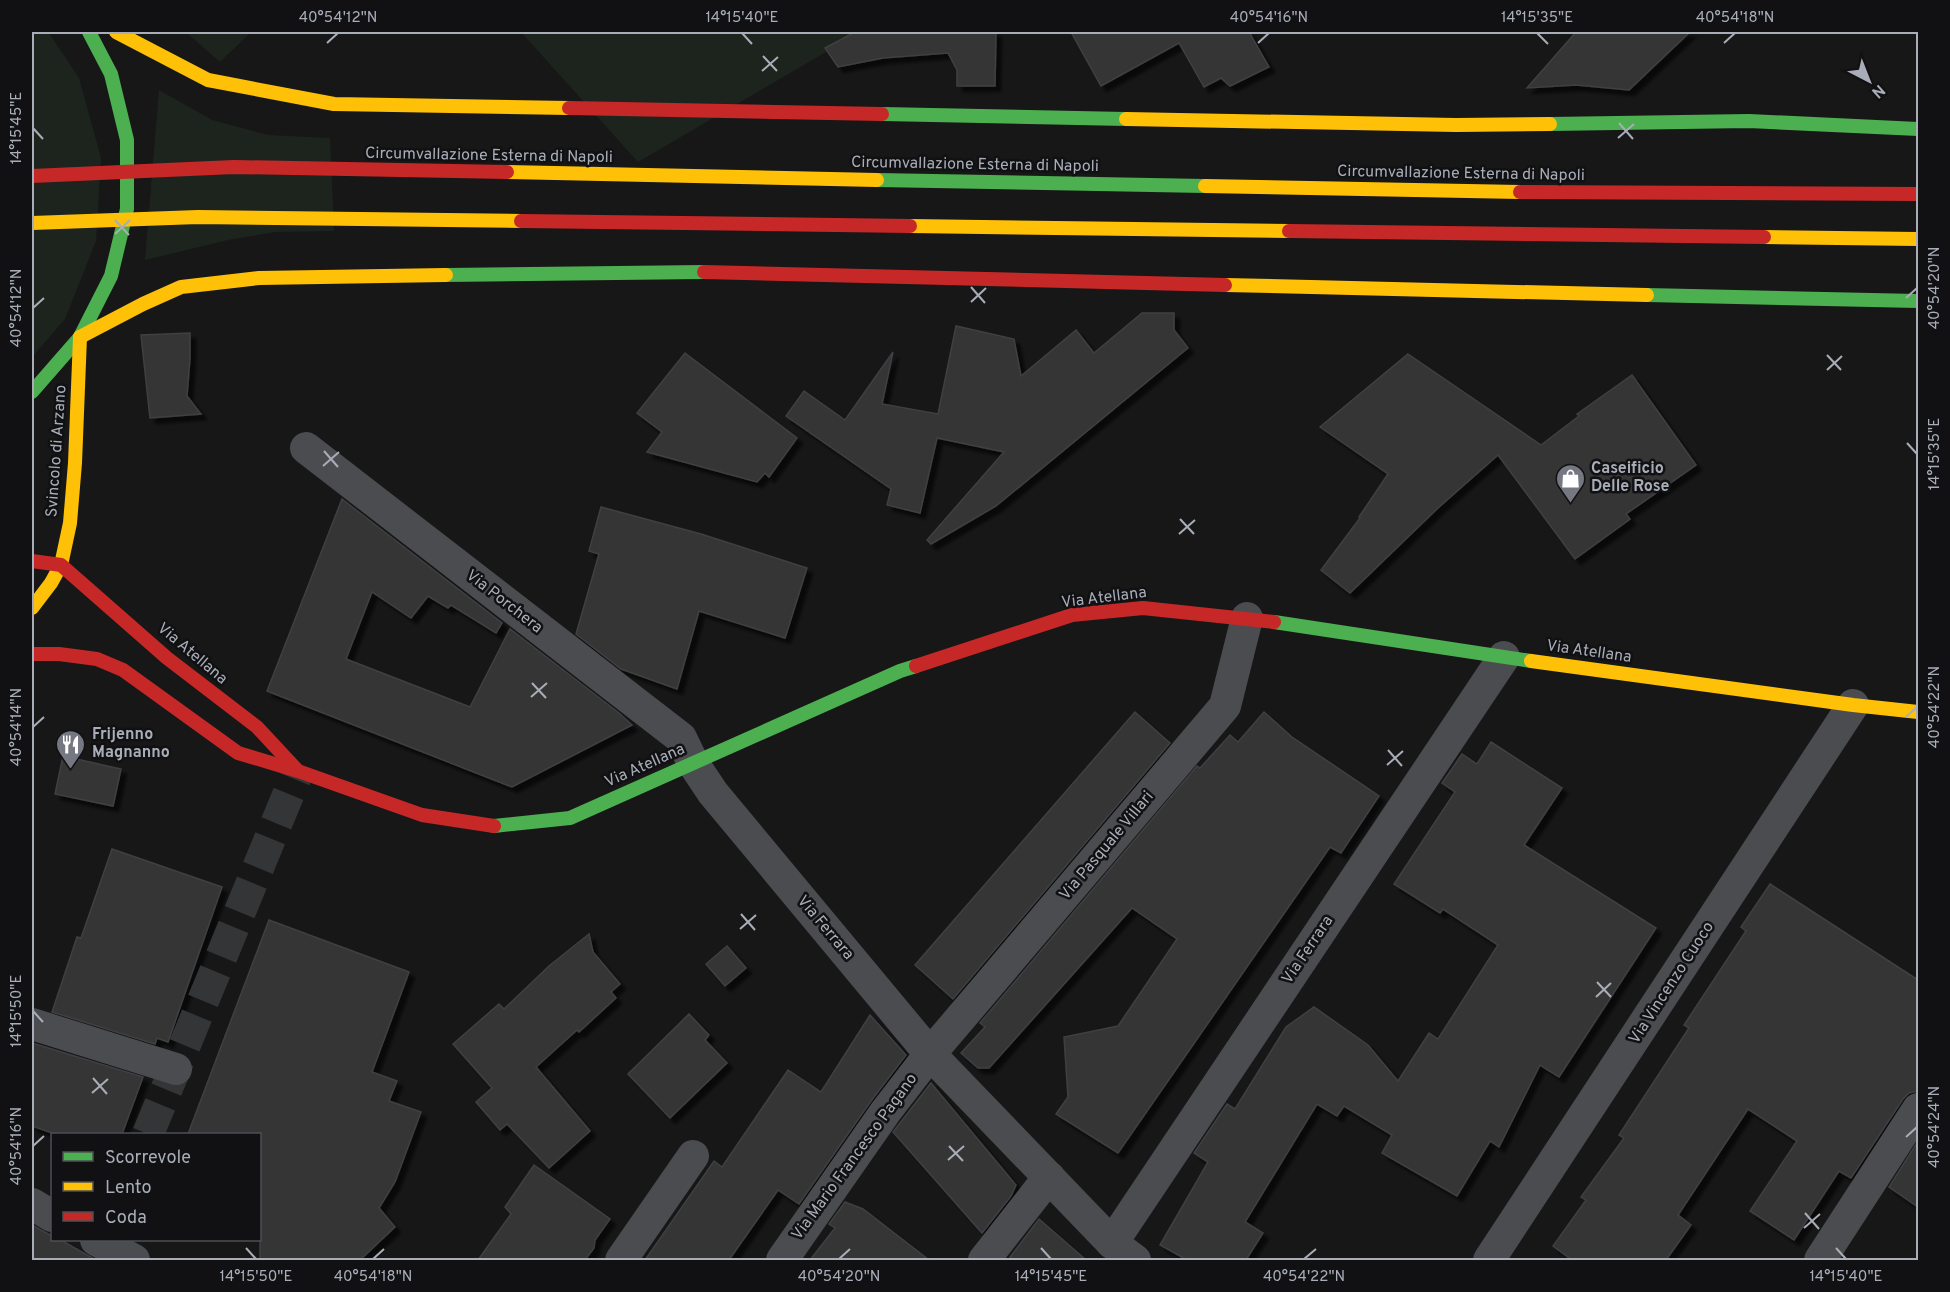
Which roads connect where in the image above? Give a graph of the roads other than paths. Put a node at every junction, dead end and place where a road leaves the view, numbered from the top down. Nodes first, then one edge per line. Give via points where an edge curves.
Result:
1 (89, 32) edge
2 (116, 32) edge
3 (1918, 129) edge
4 (32, 176) edge
5 (1918, 194) edge
6 (32, 223) edge
7 (1918, 239) edge
8 (1918, 301) edge
9 (80, 337) junction
10 (32, 392) edge
11 (306, 448) dead end
12 (32, 561) edge
13 (61, 566) junction
14 (32, 608) edge
15 (1247, 618) junction
16 (32, 654) edge
17 (1504, 657) junction
18 (1853, 705) junction
19 (1918, 712) edge
20 (693, 763) junction
21 (298, 771) junction
22 (32, 1024) edge
23 (930, 1054) junction
24 (176, 1069) dead end
25 (1918, 1109) edge
26 (693, 1156) dead end
27 (1049, 1178) junction
28 (32, 1204) edge
29 (51, 1215) edge
30 (100, 1241) edge
31 (1123, 1252) edge
32 (134, 1260) edge
33 (621, 1260) edge
34 (782, 1260) edge
35 (984, 1260) edge
36 (1490, 1260) edge
37 (1820, 1260) edge

1 - 9 main road via 111,74 127,140 127,208 111,276
2 - 3 main road via 208,80 334,104 1456,125 1749,121
4 - 5 main road, Circumvallazione Esterna di Napoli via 234,167 1570,193
6 - 7 main road via 198,217
8 - 9 main road via 706,272 259,278 181,287
9 - 10 main road
9 - 13 main road, Svincolo di Arzano via 75,463 70,523
11 - 20 street, Via Porchera via 681,738
12 - 13 main road
13 - 14 main road
13 - 21 main road, Via Atellana via 167,658 256,727
15 - 17 main road, Via Atellana
15 - 20 main road, Via Atellana via 1143,608 1072,615 900,670
15 - 23 street, Via Pasquale Villari via 1225,706
16 - 21 main road, Via Atellana via 98,659 123,670 238,753
17 - 18 main road, Via Atellana
17 - 31 street, Via Ferrara
18 - 19 main road, Via Atellana
18 - 36 street, Via Vincenzo Cuoco
20 - 21 main road, Via Atellana via 570,818 496,826 422,814
20 - 23 street, Via Ferrara via 713,793
22 - 24 street
23 - 27 street, Via Ferrara
23 - 34 street, Via Mario Francesco Pagano
25 - 37 street
26 - 33 street
27 - 31 street, Via Ferrara
27 - 35 street
28 - 29 street
30 - 32 street

